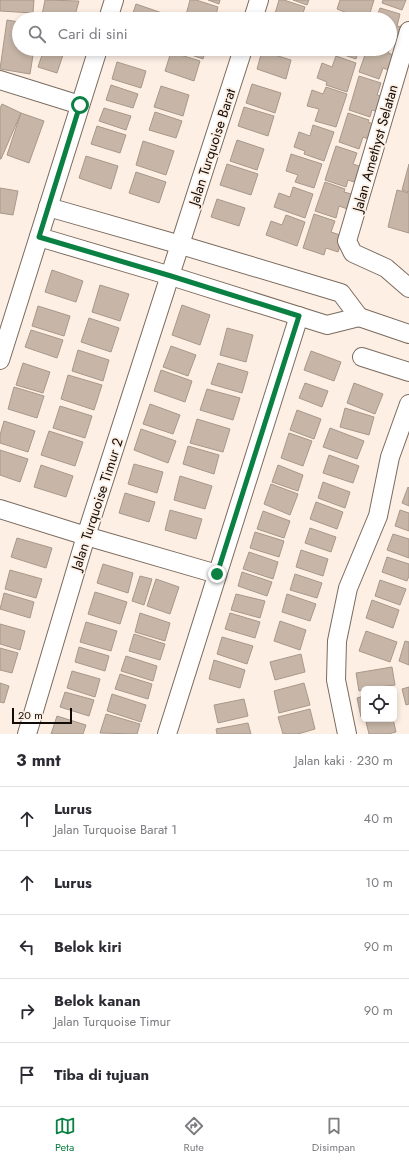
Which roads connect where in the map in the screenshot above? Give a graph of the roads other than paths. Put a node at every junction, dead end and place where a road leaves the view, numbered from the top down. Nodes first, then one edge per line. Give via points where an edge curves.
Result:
1 (114, 0) edge
2 (259, 0) edge
3 (110, 12) edge
4 (255, 12) edge
5 (409, 31) edge
6 (96, 56) edge
7 (242, 56) edge
8 (0, 80) edge
9 (80, 105) junction
10 (48, 207) junction
11 (39, 237) junction
12 (181, 245) junction
13 (171, 276) junction
14 (409, 288) edge
15 (299, 316) junction
16 (359, 317) junction
17 (409, 334) edge
18 (362, 357) dead end
19 (0, 360) edge
20 (409, 372) edge
21 (409, 404) edge
22 (0, 509) edge
23 (86, 536) junction
24 (217, 574) junction
25 (27, 734) edge
26 (167, 734) edge
27 (347, 734) edge

1 - 3 street
2 - 4 street
5 - 14 street, Jalan Amethyst Selatan via 347,241 353,253 386,268
6 - 9 street
7 - 12 street, Jalan Turquoise Barat
8 - 9 street
9 - 10 street
10 - 11 street
10 - 12 street
11 - 13 street
11 - 19 street
12 - 13 street, Jalan Turquoise Barat
12 - 16 street via 341,293
13 - 15 street
13 - 23 street, Jalan Turquoise Timur 2
15 - 16 street via 327,325
15 - 24 street
16 - 17 street
18 - 20 street
21 - 27 street via 390,457 378,516 348,588 337,641 336,680
22 - 23 street
23 - 24 street
23 - 25 street, Jalan Turquoise Timur 2
24 - 26 street

